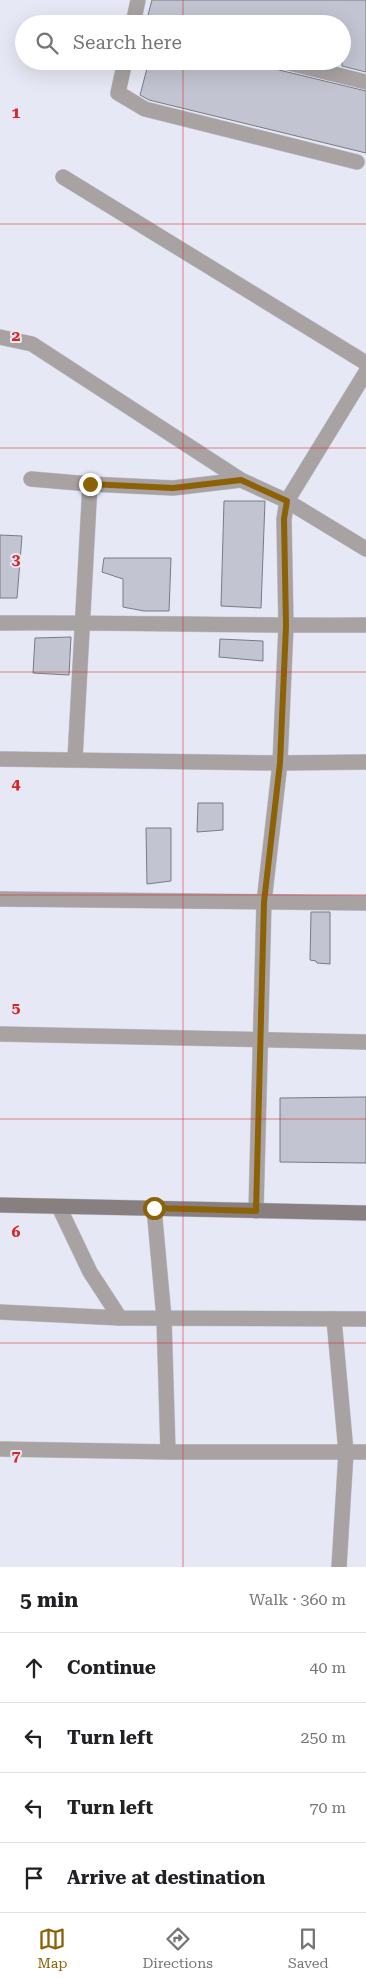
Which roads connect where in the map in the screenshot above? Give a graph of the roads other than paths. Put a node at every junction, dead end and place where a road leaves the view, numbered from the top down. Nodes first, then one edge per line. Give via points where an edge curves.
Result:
1 (138, 0) edge
2 (135, 15) edge
3 (123, 70) edge
4 (317, 70) edge
5 (366, 82) edge
6 (357, 162) dead end
7 (64, 177) dead end
8 (0, 337) edge
9 (366, 363) edge
10 (366, 372) edge
11 (31, 479) dead end
12 (241, 480) junction
13 (90, 484) junction
14 (287, 501) junction
15 (366, 549) edge
16 (84, 622) junction
17 (0, 623) edge
18 (366, 625) edge
19 (286, 626) junction
20 (0, 759) edge
21 (75, 759) junction
22 (366, 762) edge
23 (280, 763) junction
24 (0, 899) edge
25 (264, 902) junction
26 (366, 903) edge
27 (0, 1034) edge
28 (260, 1040) junction
29 (366, 1042) edge
30 (0, 1205) edge
31 (59, 1207) junction
32 (154, 1208) junction
33 (256, 1211) junction
34 (366, 1213) edge
35 (0, 1312) edge
36 (120, 1318) junction
37 (164, 1318) junction
38 (334, 1319) junction
39 (366, 1319) edge
40 (0, 1449) edge
41 (168, 1452) junction
42 (346, 1452) junction
43 (366, 1452) edge
44 (339, 1567) edge

1 - 2 street
3 - 6 street via 118,94 145,108
4 - 5 street
7 - 9 street
8 - 12 street via 32,344
10 - 14 street
11 - 13 street
12 - 13 street via 173,488
12 - 14 street
13 - 16 street
14 - 15 street
14 - 19 street via 284,519
16 - 17 street
16 - 19 street
16 - 21 street
18 - 19 street
19 - 23 street
20 - 21 street
21 - 23 street
22 - 23 street
23 - 25 street
24 - 25 street
25 - 26 street
25 - 28 street
27 - 28 street
28 - 29 street
28 - 33 street
30 - 31 street
31 - 32 street
31 - 36 street via 87,1266
32 - 33 street
32 - 37 street
33 - 34 street
35 - 36 street
36 - 37 street
37 - 38 street
37 - 41 street
38 - 39 street
38 - 42 street
40 - 41 street
41 - 42 street
42 - 43 street
42 - 44 street

